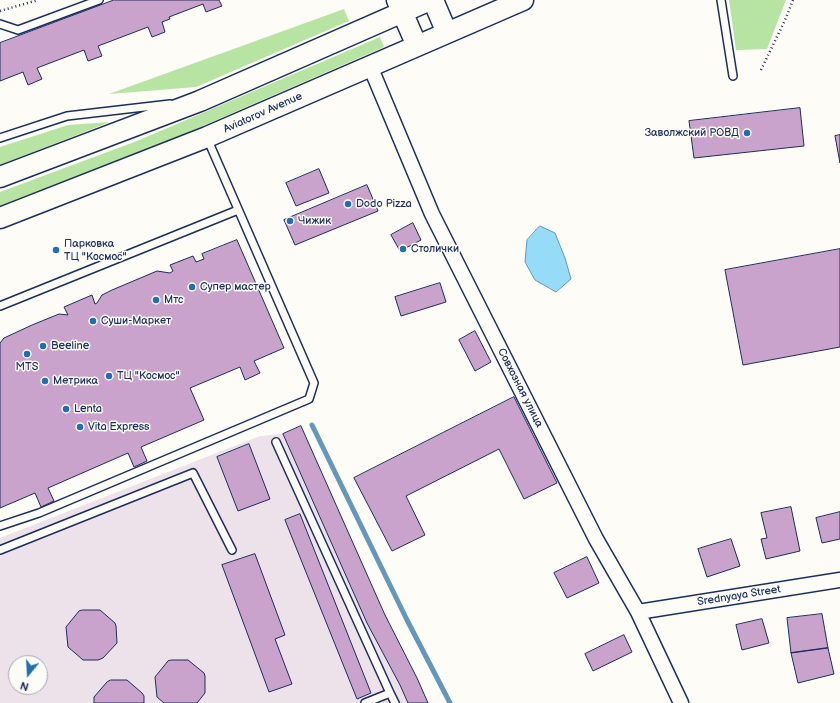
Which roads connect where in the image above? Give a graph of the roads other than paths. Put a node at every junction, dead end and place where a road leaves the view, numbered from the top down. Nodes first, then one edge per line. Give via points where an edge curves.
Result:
1 (99, 0) edge
2 (432, 0) edge
3 (523, 0) edge
4 (721, 0) edge
5 (400, 6) edge
6 (0, 24) edge
7 (447, 33) junction
8 (417, 46) junction
9 (370, 66) junction
10 (733, 76) dead end
11 (200, 101) junction
12 (207, 137) junction
13 (0, 138) edge
14 (0, 177) edge
15 (238, 210) junction
16 (0, 218) edge
17 (0, 306) edge
18 (276, 442) dead end
19 (0, 526) edge
20 (0, 550) edge
21 (232, 550) dead end
22 (840, 580) edge
23 (638, 612) junction
24 (390, 693) junction
25 (364, 703) edge
26 (395, 703) edge
27 (681, 703) edge

1 - 6 lane via 18,30
2 - 5 main road
2 - 7 main road
3 - 7 main road, Aviatorov Avenue
4 - 10 lane
5 - 8 main road
5 - 11 main road
7 - 8 main road, Aviatorov Avenue
8 - 9 main road, Aviatorov Avenue
9 - 12 main road, Aviatorov Avenue
9 - 23 street, Совхозная улица via 432,214 596,539
11 - 13 lane via 67,116
11 - 14 main road
12 - 15 lane
12 - 16 main road, Aviatorov Avenue
15 - 17 lane
15 - 19 lane via 314,383 309,399 39,513
18 - 24 lane
20 - 21 lane via 193,473
22 - 23 street, Srednyaya Street
23 - 27 street, Совхозная улица
24 - 25 lane
24 - 26 lane

